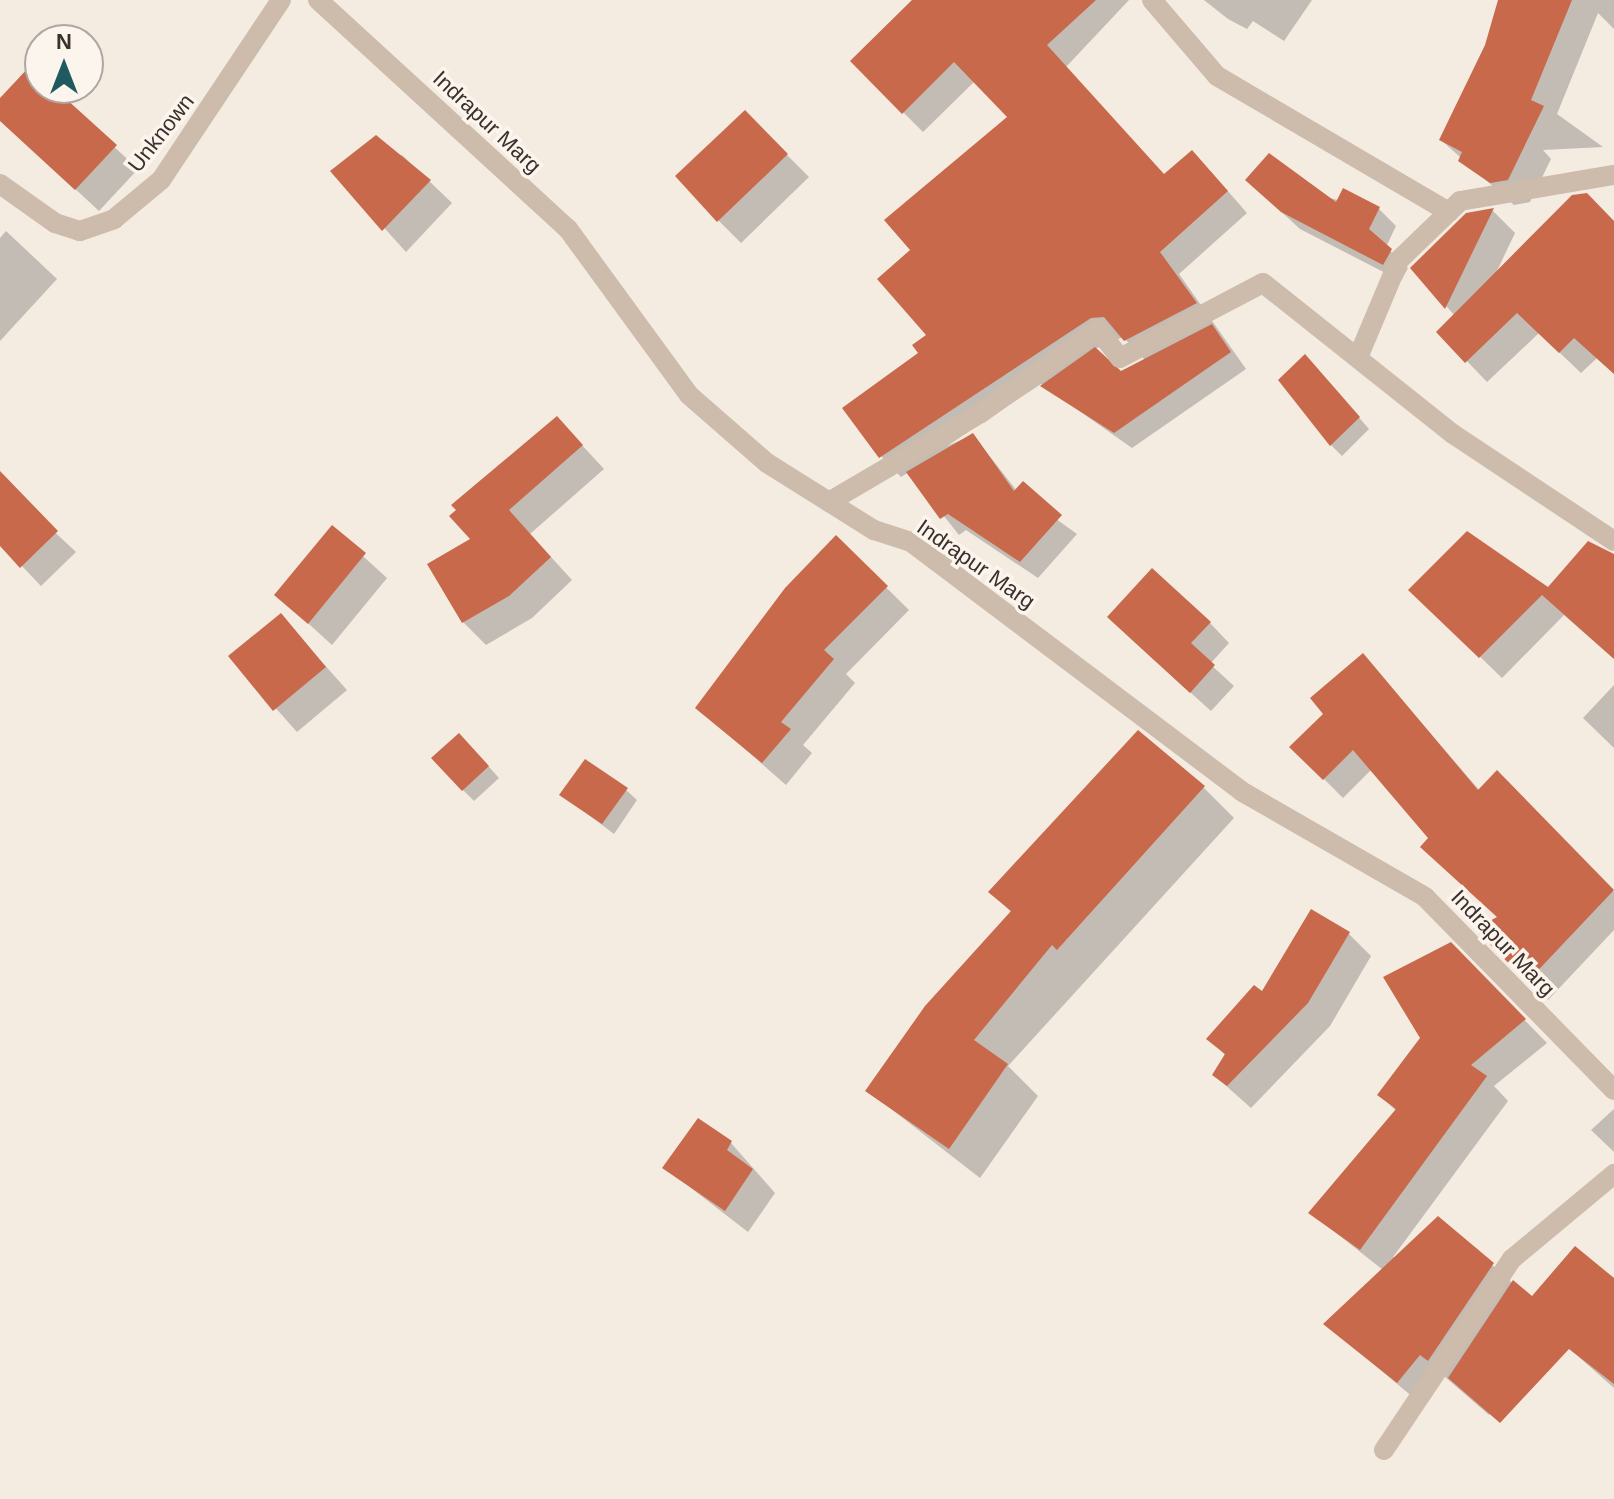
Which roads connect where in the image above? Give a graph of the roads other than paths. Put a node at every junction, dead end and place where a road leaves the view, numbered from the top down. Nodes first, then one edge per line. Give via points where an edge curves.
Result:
1 (281, 0) edge
2 (318, 0) edge
3 (1152, 0) edge
4 (1614, 175) edge
5 (0, 184) edge
6 (1449, 212) junction
7 (1359, 355) junction
8 (829, 502) junction
9 (1614, 541) edge
10 (1614, 1090) edge
11 (1614, 1174) edge
12 (1384, 1450) dead end

1 - 5 street, Unknown via 161,180 114,219 80,231 55,223
2 - 8 street, Indrapur Marg via 568,229 689,395 767,463
3 - 6 street via 1217,76
4 - 6 street via 1460,201
6 - 7 street via 1399,260
7 - 8 street via 1263,283 1120,358 1098,329 981,413
7 - 9 street via 1453,434
8 - 10 street, Indrapur Marg via 874,530 911,542 1241,791 1425,897
11 - 12 street via 1512,1259

